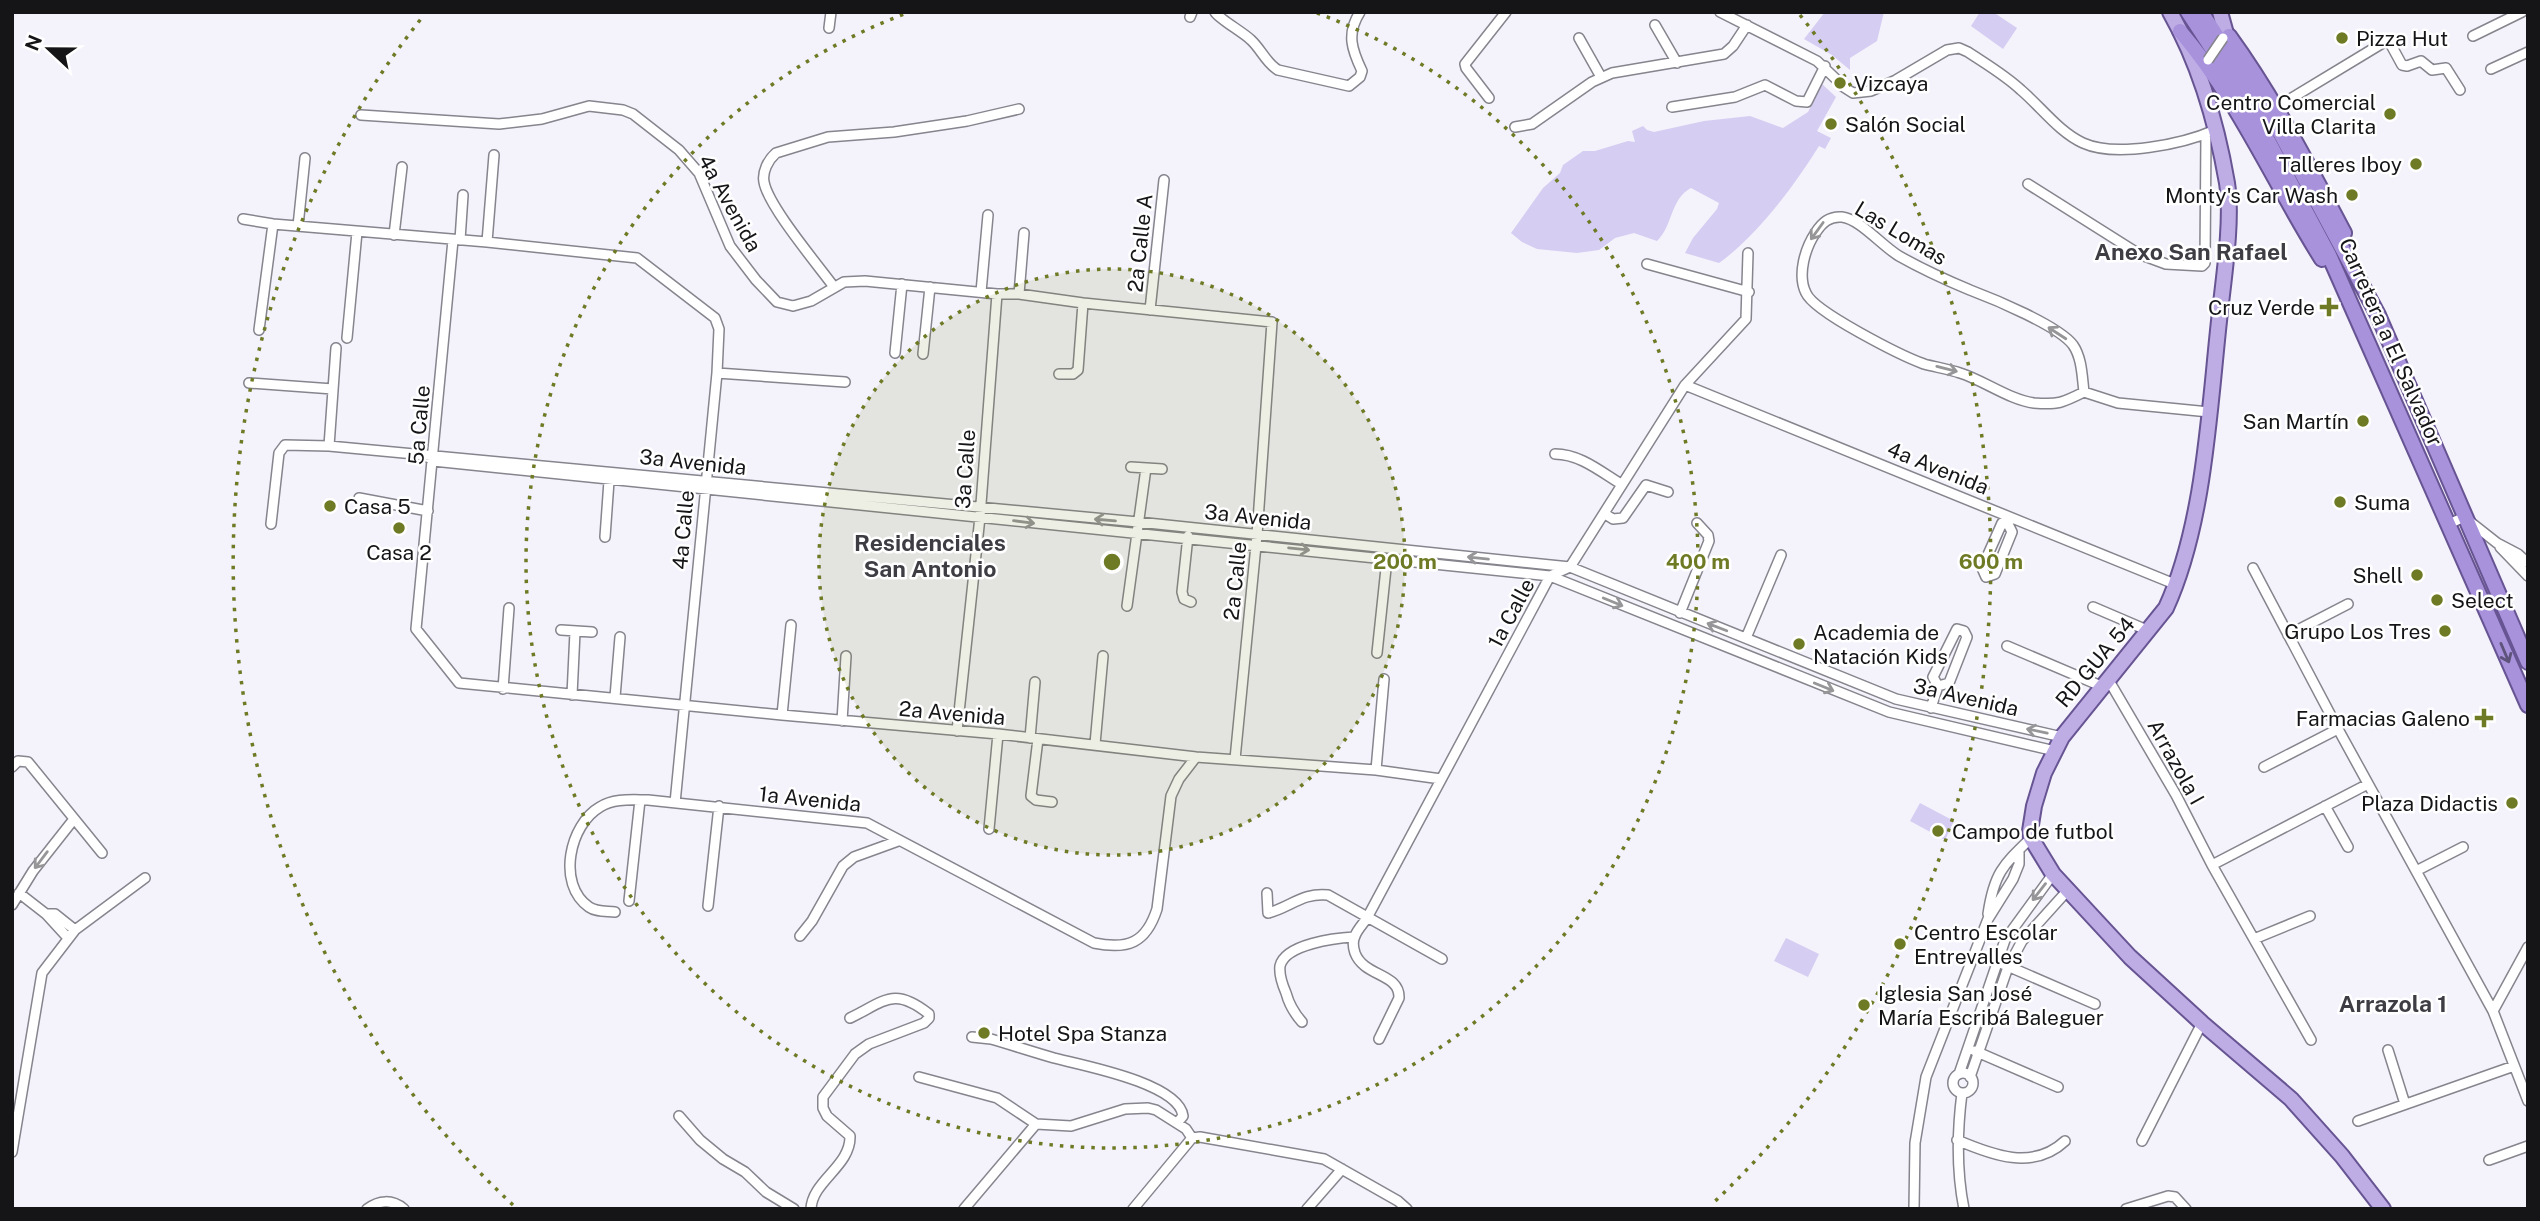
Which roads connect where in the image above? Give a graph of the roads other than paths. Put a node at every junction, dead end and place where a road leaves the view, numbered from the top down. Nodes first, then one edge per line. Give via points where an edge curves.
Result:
1 (831, 12) edge
2 (1215, 12) edge
3 (1360, 12) edge
4 (1506, 12) edge
5 (1720, 12) edge
6 (2170, 12) edge
7 (2188, 12) edge
8 (2202, 12) edge
9 (2212, 12) edge
10 (2220, 12) edge
11 (2522, 12) edge
12 (1655, 24) dead end
13 (1747, 25) junction
14 (829, 28) dead end
15 (2180, 31) junction
16 (2225, 34) junction
17 (2473, 36) dead end
18 (1579, 38) dead end
19 (2528, 52) edge
20 (2208, 61) junction
21 (1677, 63) junction
22 (1825, 66) junction
23 (2491, 69) dead end
24 (1601, 77) junction
25 (2201, 87) junction
26 (2460, 90) dead end
27 (1489, 98) dead end
28 (1672, 107) dead end
29 (2277, 107) junction
30 (1019, 108) dead end
31 (361, 115) dead end
32 (1515, 127) dead end
33 (2211, 132) junction
34 (494, 155) dead end
35 (305, 158) dead end
36 (402, 167) dead end
37 (1164, 180) dead end
38 (2028, 184) dead end
39 (463, 195) dead end
40 (988, 215) dead end
41 (243, 219) dead end
42 (273, 224) junction
43 (298, 226) junction
44 (357, 232) junction
45 (1024, 233) dead end
46 (394, 235) junction
47 (456, 240) junction
48 (487, 242) junction
49 (1748, 253) dead end
50 (1647, 264) dead end
51 (902, 284) junction
52 (834, 287) junction
53 (930, 287) junction
54 (981, 292) junction
55 (1749, 292) junction
56 (997, 294) junction
57 (1019, 294) junction
58 (1083, 303) junction
59 (1150, 310) junction
60 (2378, 315) junction
61 (1272, 322) joint
62 (2361, 323) junction
63 (259, 330) dead end
64 (347, 338) dead end
65 (336, 348) dead end
66 (895, 353) dead end
67 (923, 354) dead end
68 (2395, 358) junction
69 (717, 373) junction
70 (1059, 374) dead end
71 (845, 382) dead end
72 (249, 383) dead end
73 (1685, 385) junction
74 (333, 389) junction
75 (2390, 389) junction
76 (2084, 392) junction
77 (2209, 412) junction
78 (329, 446) junction
79 (1555, 454) dead end
80 (434, 458) junction
81 (1131, 467) dead end
82 (1146, 468) junction
83 (1163, 469) dead end
84 (609, 481) junction
85 (1621, 484) junction
86 (705, 485) junction
87 (1668, 492) dead end
88 (2456, 497) junction
89 (359, 498) dead end
90 (428, 511) junction
91 (979, 512) junction
92 (1605, 513) junction
93 (1067, 516) junction
94 (2464, 517) junction
95 (2009, 520) junction
96 (1139, 523) junction
97 (1697, 523) dead end
98 (2449, 523) junction
99 (271, 524) dead end
100 (1066, 527) junction
101 (1192, 528) junction
102 (1136, 535) junction
103 (2191, 535) junction
104 (605, 537) dead end
105 (1187, 539) junction
106 (1256, 540) junction
107 (2458, 542) junction
108 (2497, 543) junction
109 (1781, 555) dead end
110 (2115, 558) junction
111 (1387, 559) junction
112 (1522, 562) junction
113 (2528, 563) edge
114 (1570, 567) junction
115 (2253, 568) dead end
116 (1521, 573) junction
117 (1550, 576) junction
118 (2528, 576) edge
119 (2177, 585) junction
120 (1191, 603) dead end
121 (2348, 604) dead end
122 (1127, 607) dead end
123 (2093, 607) dead end
124 (509, 608) dead end
125 (1680, 613) junction
126 (791, 625) dead end
127 (561, 630) dead end
128 (2514, 630) junction
129 (2149, 631) junction
130 (575, 632) junction
131 (592, 632) dead end
132 (2288, 635) junction
133 (621, 637) dead end
134 (1746, 638) junction
135 (2007, 646) dead end
136 (1377, 653) dead end
137 (846, 656) dead end
138 (1103, 656) dead end
139 (2528, 662) edge
140 (1384, 679) dead end
141 (1035, 682) dead end
142 (2104, 682) junction
143 (459, 683) joint
144 (1938, 686) junction
145 (503, 689) junction
146 (572, 695) junction
147 (615, 697) junction
148 (684, 705) junction
149 (2528, 705) edge
150 (1931, 708) junction
151 (782, 715) junction
152 (842, 720) junction
153 (2337, 729) junction
154 (957, 731) junction
155 (998, 734) junction
156 (2062, 737) junction
157 (1034, 739) junction
158 (1095, 744) junction
159 (2055, 751) junction
160 (1196, 757) junction
161 (1235, 759) junction
162 (12, 767) edge
163 (2264, 767) dead end
164 (1376, 770) junction
165 (1441, 779) junction
166 (2368, 784) junction
167 (640, 800) junction
168 (1052, 802) dead end
169 (675, 803) junction
170 (719, 806) junction
171 (2325, 806) junction
172 (74, 819) junction
173 (989, 829) dead end
174 (2031, 838) junction
175 (898, 841) junction
176 (2348, 847) dead end
177 (2463, 847) dead end
178 (2019, 851) junction
179 (102, 853) dead end
180 (2212, 865) junction
181 (2416, 871) junction
182 (2053, 874) junction
183 (145, 878) dead end
184 (2068, 890) junction
185 (19, 893) junction
186 (1267, 893) dead end
187 (629, 901) dead end
188 (12, 905) edge
189 (708, 906) dead end
190 (615, 912) dead end
191 (46, 914) junction
192 (2310, 916) dead end
193 (1367, 918) junction
194 (1988, 919) junction
195 (75, 930) junction
196 (800, 936) dead end
197 (1354, 937) junction
198 (68, 938) junction
199 (2254, 939) junction
200 (2528, 947) edge
201 (1442, 959) dead end
202 (1996, 961) junction
203 (2008, 967) junction
204 (2095, 1004) dead end
205 (2493, 1011) junction
206 (850, 1018) dead end
207 (1302, 1022) dead end
208 (2202, 1023) junction
209 (972, 1037) dead end
210 (1379, 1039) dead end
211 (2311, 1040) dead end
212 (1968, 1046) junction
213 (2388, 1050) dead end
214 (1978, 1053) junction
215 (2514, 1066) junction
216 (1959, 1074) junction
217 (919, 1077) dead end
218 (1970, 1077) junction
219 (2058, 1087) dead end
220 (1962, 1093) junction
221 (2528, 1101) edge
222 (2405, 1104) junction
223 (679, 1116) dead end
224 (2358, 1121) dead end
225 (1177, 1123) junction
226 (1036, 1124) junction
227 (1192, 1138) junction
228 (1957, 1140) junction
229 (2065, 1141) dead end
230 (2142, 1141) dead end
231 (2528, 1146) edge
232 (12, 1152) edge
233 (2489, 1160) dead end
234 (1342, 1169) junction
235 (367, 1209) edge
236 (404, 1209) edge
237 (793, 1209) edge
238 (811, 1209) edge
239 (964, 1209) edge
240 (1133, 1209) edge
241 (1307, 1209) edge
242 (1407, 1209) edge
243 (1914, 1209) edge
244 (1964, 1209) edge
245 (2126, 1209) edge
246 (2186, 1209) edge
247 (2383, 1209) edge

1 - 14 street
2 - 3 street via 1255,43 1272,67 1349,86 1362,71 1350,47 1353,23
4 - 27 street via 1465,64
5 - 13 street
6 - 15 main road, RD GUA 54
7 - 62 highway, Carretera a El Salvador via 2266,135
8 - 60 highway, Carretera a El Salvador via 2277,127
9 - 16 highway
10 - 16 main road
11 - 17 street
12 - 21 street
13 - 21 street via 1724,54
13 - 22 street
15 - 20 highway
15 - 25 main road, RD GUA 54
16 - 20 street, bridge
16 - 29 highway
18 - 24 street
19 - 23 street
20 - 25 street
20 - 62 highway
21 - 24 street
22 - 28 street via 1807,102 1765,85 1735,97
22 - 33 street via 1853,93 1871,91 1959,48 2016,85 2065,131 2090,145 2144,147 2179,143
24 - 32 street via 1532,124
25 - 33 main road, RD GUA 54
26 - 29 street via 2446,68 2432,70 2419,61 2404,67 2386,41
29 - 60 highway via 2347,239
30 - 52 street via 967,121 828,137 771,157 763,178 766,189
31 - 52 street, 4a Avenida via 499,124 542,119 589,106 623,110 679,150 699,173 730,246 777,302 793,306
33 - 38 street via 2202,266 2166,264 2139,254
33 - 77 main road, RD GUA 54 via 2228,202
34 - 48 street
35 - 43 street
36 - 46 street
37 - 59 street, 2a Calle A
39 - 47 street, 5a Calle
40 - 54 street
41 - 42 street
42 - 43 street
42 - 63 street
43 - 44 street
44 - 46 street
44 - 64 street
45 - 57 street
46 - 47 street
47 - 48 street
47 - 80 street, 5a Calle
48 - 69 street, 4a Calle via 637,258 717,321
49 - 55 street
50 - 55 street
51 - 52 street, 4a Avenida via 854,281
51 - 53 street, 4a Avenida
51 - 66 street
53 - 54 street, 4a Avenida
53 - 67 street
54 - 56 street, 4a Avenida
55 - 73 street via 1746,319
56 - 57 street, 4a Avenida
56 - 91 street, 3a Calle
57 - 58 street, 4a Avenida
58 - 59 street, 4a Avenida
58 - 70 street via 1078,370
59 - 61 street, 4a Avenida
60 - 68 highway, Carretera a El Salvador
61 - 106 street, 2a Calle
62 - 75 highway, Carretera a El Salvador
65 - 74 street
68 - 75 highway
68 - 88 highway, Carretera a El Salvador
69 - 71 street
69 - 86 street, 4a Calle
72 - 74 street
73 - 85 street
73 - 95 street, 4a Avenida
74 - 78 street
75 - 88 highway via 2398,395 2441,496
75 - 98 highway, Carretera a El Salvador
76 -> 76 street, Las Lomas via 2079,359 2072,344 2058,332 1922,269 1853,221 1828,220 1809,243 1804,288 1810,299 1897,353 2029,402 2060,404
76 - 77 street via 2118,403
77 - 103 main road, RD GUA 54
78 - 80 street, 3a Avenida via 422,453
78 - 99 street, 3a Avenida via 285,445 279,453
79 - 85 street via 1584,461
80 - 84 street, 3a Avenida
80 - 86 street, 3a Avenida
80 - 90 street, 5a Calle
81 - 82 street
82 - 83 street
82 - 96 street
84 - 86 street, 3a Avenida
84 - 104 street
85 - 92 street
86 - 91 street, 3a Avenida
86 - 148 street, 4a Calle
87 - 92 street via 1646,485 1623,518
88 - 94 highway, Carretera a El Salvador
89 - 90 street
90 - 143 street, 5a Calle via 416,629
91 - 93 street, 3a Avenida
91 -> 100 street, 3a Avenida
91 - 154 street, 3a Calle
92 - 114 street
96 -> 93 street, 3a Avenida
93 - 100 street
94 - 98 street
94 - 108 street
94 - 128 highway, Carretera a El Salvador
95 - 95 street via 1998,527 1982,568 1986,577 1995,574 2012,532
95 - 110 street, 4a Avenida
96 - 101 street, 3a Avenida
96 - 102 street
97 - 125 street via 1709,541
98 - 107 highway, Carretera a El Salvador
100 - 102 street, 3a Avenida
101 - 105 street
101 - 106 street, 3a Avenida
102 - 105 street, 3a Avenida
102 - 122 street
103 - 110 street via 2172,576
103 - 119 main road, RD GUA 54
105 - 106 street, 3a Avenida
105 - 120 street via 1182,592
106 -> 111 street, 3a Avenida
112 -> 106 street, 3a Avenida
106 - 161 street, 2a Calle
107 - 128 highway via 2469,539 2506,623
107 -> 149 highway, Carretera a El Salvador
108 - 113 street
108 - 118 street
109 - 134 street
110 - 119 street, 4a Avenida
111 - 116 street, 3a Avenida
111 - 136 street
112 - 114 street, 3a Avenida
112 - 116 street
114 - 117 street, 1a Calle
114 - 125 street, 3a Avenida
115 - 132 street
116 - 117 street, 3a Avenida
117 -> 159 street, 3a Avenida via 1889,712
117 - 165 street, 1a Calle
119 - 129 main road, RD GUA 54
121 - 132 street
123 - 129 street
124 - 145 street
134 -> 125 street, 3a Avenida
126 - 151 street
127 - 130 street
128 - 139 highway, Carretera a El Salvador
129 - 142 main road, RD GUA 54
130 - 131 street
130 - 146 street
132 - 153 street
133 - 147 street
134 - 150 street, 3a Avenida via 1896,699
135 - 142 street
137 - 152 street
138 - 158 street
140 - 164 street
141 - 157 street
142 - 156 main road, RD GUA 54
142 - 180 street, Arrazola I via 2176,795
143 - 145 street, 2a Avenida
144 - 144 street via 1948,683 1967,637 1964,631 1954,631 1933,677
144 - 150 street
145 - 146 street, 2a Avenida
146 - 147 street, 2a Avenida
147 - 148 street, 2a Avenida
148 - 151 street, 2a Avenida
148 - 169 street, 4a Calle
156 -> 150 street, 3a Avenida
151 - 152 street, 2a Avenida
152 - 154 street, 2a Avenida
153 - 163 street
153 - 166 street
154 - 155 street, 2a Avenida
155 - 157 street, 2a Avenida
155 - 173 street
156 - 159 main road, RD GUA 54
157 - 158 street, 2a Avenida
157 - 168 street via 1031,796
158 - 160 street, 2a Avenida
159 - 174 main road, RD GUA 54 via 2034,806
160 - 161 street, 2a Avenida
160 - 175 street, 1a Avenida via 1171,796 1152,926 1129,945 1094,943
161 - 164 street, 2a Avenida
162 - 172 street via 18,761 28,762
164 - 165 street, 2a Avenida
165 - 193 street, 1a Calle
166 - 171 street
166 - 181 street
167 - 169 street, 1a Avenida
167 - 187 street
167 - 190 street, 1a Avenida via 607,803 593,811 571,850 571,876 582,899 590,908
169 - 170 street, 1a Avenida
170 - 175 street, 1a Avenida via 867,822
170 - 189 street
171 - 176 street
171 - 180 street
172 - 179 street
172 -> 185 street
174 - 178 street
174 - 182 main road
175 - 196 street via 854,857 843,866
177 - 181 street
178 - 194 street via 2020,864
178 - 194 street via 2009,857 2000,873 1991,893
180 - 199 street, Arrazola I
181 - 205 street
182 - 184 main road
182 -> 202 street via 2013,926
183 - 195 street
184 - 203 street via 2022,941
184 - 208 main road via 2130,957
185 - 188 street
185 - 191 street
186 - 193 street via 1268,913 1297,898 1318,894
191 - 195 street via 55,914
191 - 198 street
192 - 199 street
193 - 197 street, 1a Calle
193 - 201 street
194 - 243 street via 1926,1077 1915,1143
195 - 198 street
197 - 207 street via 1323,940 1284,959 1280,966 1284,988
197 - 210 street via 1359,961 1399,991
198 - 232 street via 39,981
199 - 211 street, Arrazola I
200 - 205 street
202 - 203 street
202 - 212 street
203 - 204 street
203 - 214 street
205 - 215 street
206 - 238 street via 896,997 929,1014 924,1023 855,1054 823,1097 827,1115 850,1136 850,1142 838,1167 811,1201
208 - 230 street
208 - 247 main road via 2291,1099
209 - 225 street via 1135,1079 1181,1108 1183,1116
212 - 214 street
212 - 216 street
213 - 222 street
214 - 218 street
214 - 219 street
215 - 221 street
215 - 222 street
216 - 218 street
216 - 220 street via 1953,1084
217 - 226 street via 997,1098
218 - 220 street via 1972,1087
220 - 228 street
222 - 224 street
223 - 237 street via 723,1159
225 - 226 street via 1156,1110 1136,1108 1071,1126
225 - 227 street
226 - 239 street
227 - 234 street via 1314,1157
227 - 240 street
228 - 229 street via 2000,1157 2018,1158 2056,1150
228 - 244 street
231 - 233 street
234 - 241 street
234 - 242 street
235 - 236 street via 379,1201 397,1203
245 - 246 street via 2168,1196

